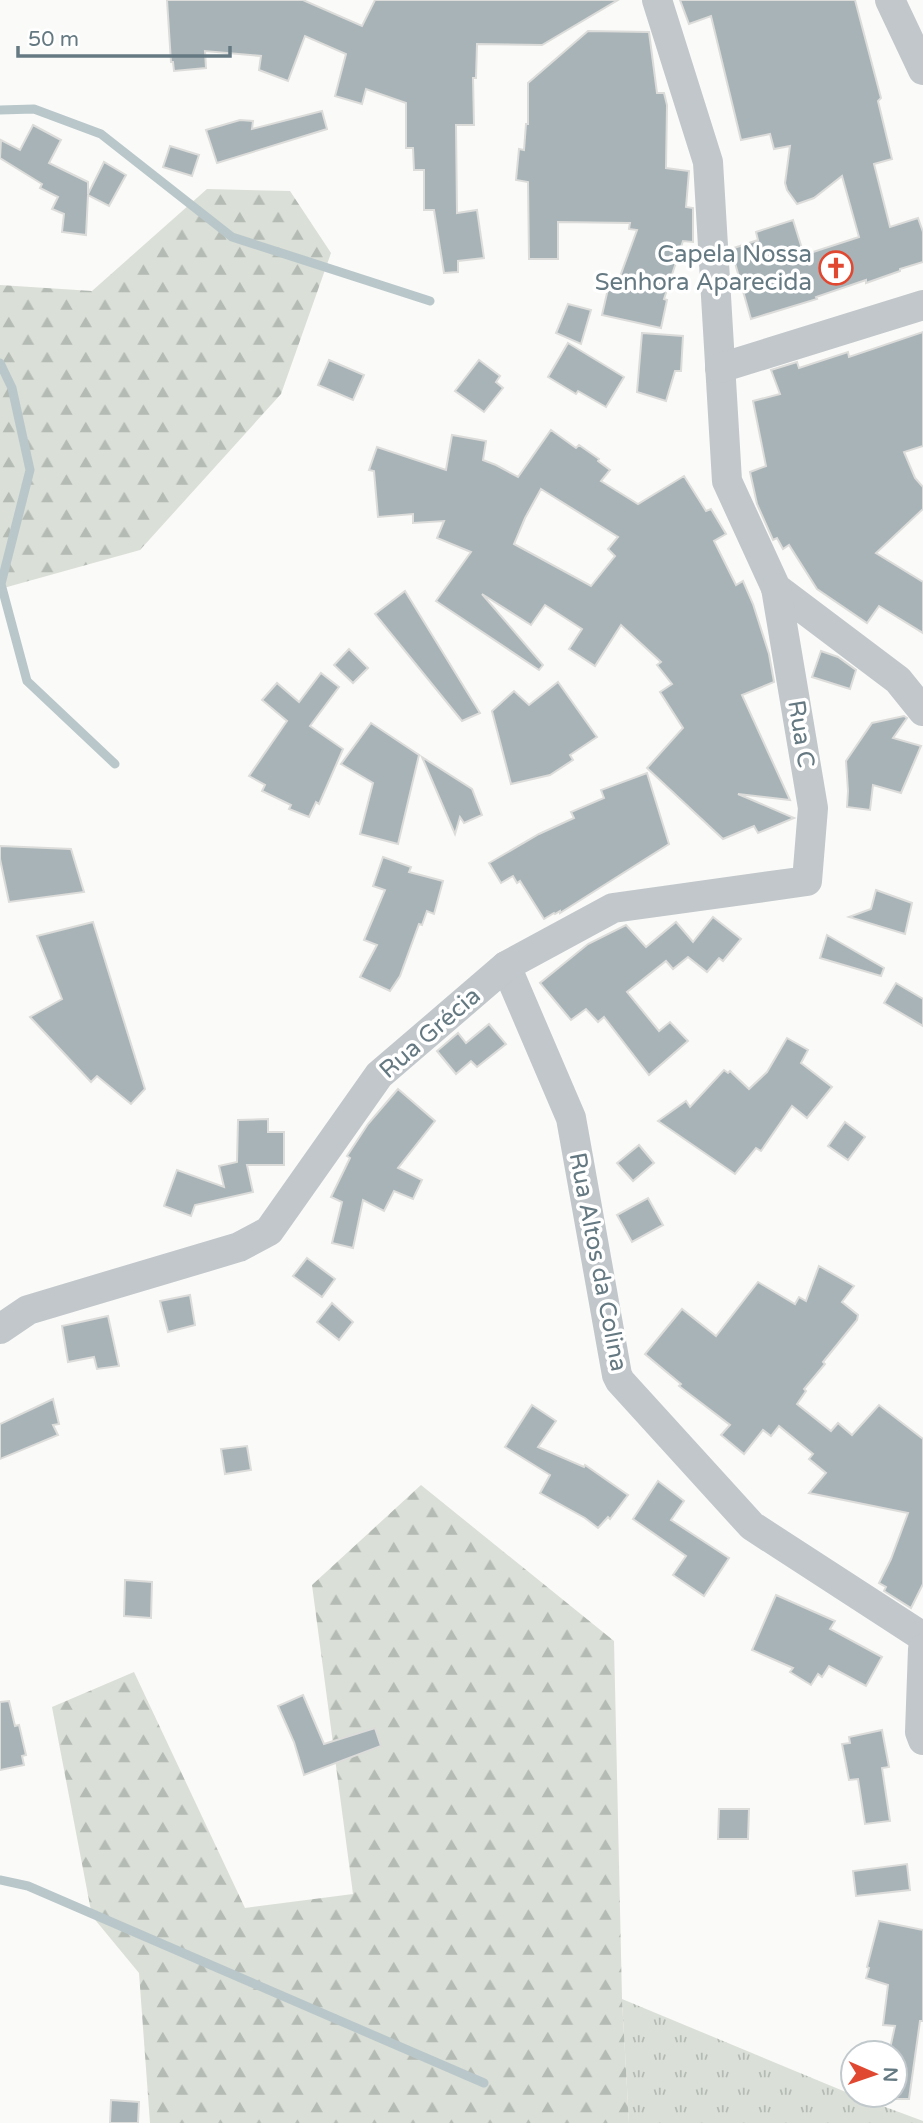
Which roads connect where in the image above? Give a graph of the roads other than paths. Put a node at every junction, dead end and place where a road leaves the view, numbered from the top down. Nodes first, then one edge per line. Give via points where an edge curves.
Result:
1 (657, 0) edge
2 (890, 0) edge
3 (923, 70) edge
4 (923, 305) edge
5 (720, 368) junction
6 (776, 588) junction
7 (923, 711) edge
8 (807, 881) joint
9 (506, 966) junction
10 (0, 1329) edge
11 (923, 1637) edge
12 (923, 1649) edge
13 (923, 1740) edge

1 - 5 street via 708,163
2 - 3 street
4 - 5 street
5 - 6 street via 727,481
6 - 7 street via 898,680
6 - 8 street, Rua C via 813,808
8 - 9 street, Rua Grécia via 613,908
9 - 10 street, Rua Grécia via 379,1075 269,1231 239,1247 27,1310
9 - 11 street, Rua Altos da Colina via 571,1118 618,1378 752,1527
12 - 13 street

